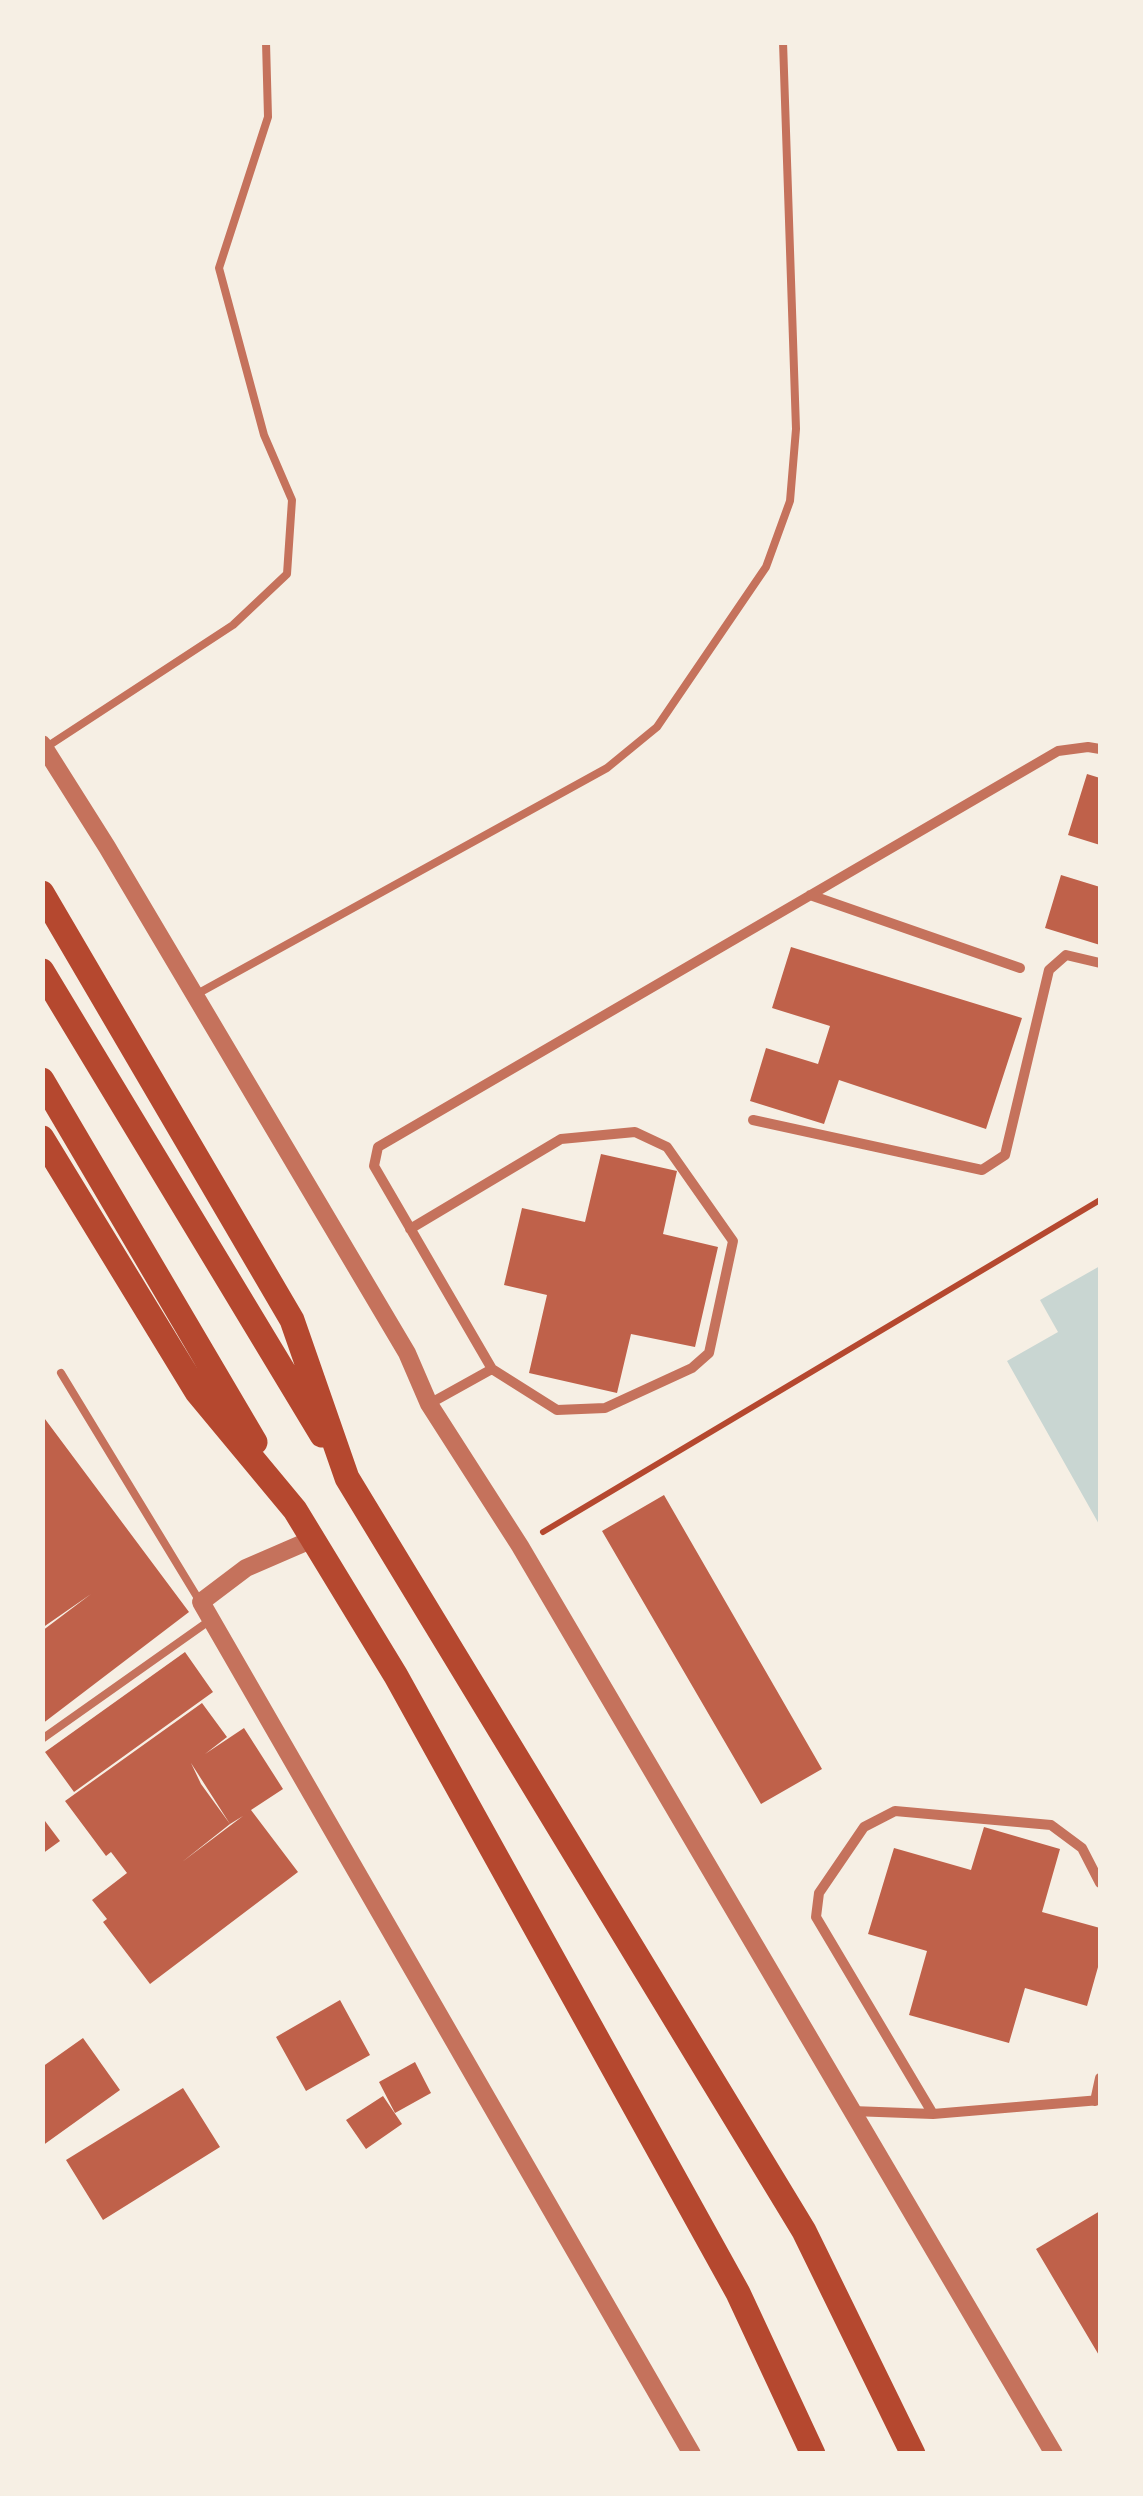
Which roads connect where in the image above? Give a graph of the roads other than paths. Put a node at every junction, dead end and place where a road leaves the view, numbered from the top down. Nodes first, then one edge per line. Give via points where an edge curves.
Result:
1 (266, 42) edge
2 (784, 42) edge
3 (44, 746) edge
4 (1100, 750) edge
5 (42, 892) edge
6 (810, 895) junction
7 (1100, 964) edge
8 (1020, 968) dead end
9 (42, 971) edge
10 (196, 996) junction
11 (42, 1080) edge
12 (753, 1120) dead end
13 (42, 1138) edge
14 (410, 1229) junction
15 (492, 1369) junction
16 (62, 1373) dead end
17 (429, 1404) junction
18 (348, 1478) junction
19 (295, 1510) junction
20 (313, 1539) junction
21 (201, 1602) junction
22 (209, 1621) junction
23 (42, 1738) edge
24 (1100, 1883) edge
25 (1100, 2078) edge
26 (1098, 2100) edge
27 (852, 2111) junction
28 (933, 2114) junction
29 (692, 2454) edge
30 (813, 2454) edge
31 (913, 2454) edge
32 (1054, 2454) edge

1 - 3 lane via 268,117 219,268 264,435 292,500 287,574 233,624
2 - 10 lane via 796,429 790,501 766,567 657,727 606,768
3 - 10 street
4 - 6 street via 1058,750
5 - 18 main road via 292,1320
6 - 8 street
6 - 14 street via 378,1148 374,1166
7 - 12 street via 1066,955 1049,970 1005,1155 982,1170
9 - 18 main road
10 - 17 street via 407,1353
11 - 19 main road
13 - 19 main road via 197,1392
14 - 15 street
14 - 15 street via 561,1140 635,1132 667,1148 733,1241 709,1353 692,1368 605,1408 557,1410
15 - 17 street
16 - 21 lane
17 - 27 street via 520,1546
18 - 31 main road via 804,2231
19 - 20 main road
20 - 21 street via 246,1568
20 - 30 main road via 396,1676 738,2293
21 - 22 street
22 - 23 lane
22 - 29 street
24 - 28 street via 1082,1848 1052,1825 896,1812 864,1828 819,1893 816,1917
25 - 26 street
26 - 28 street
27 - 28 street
27 - 32 street

